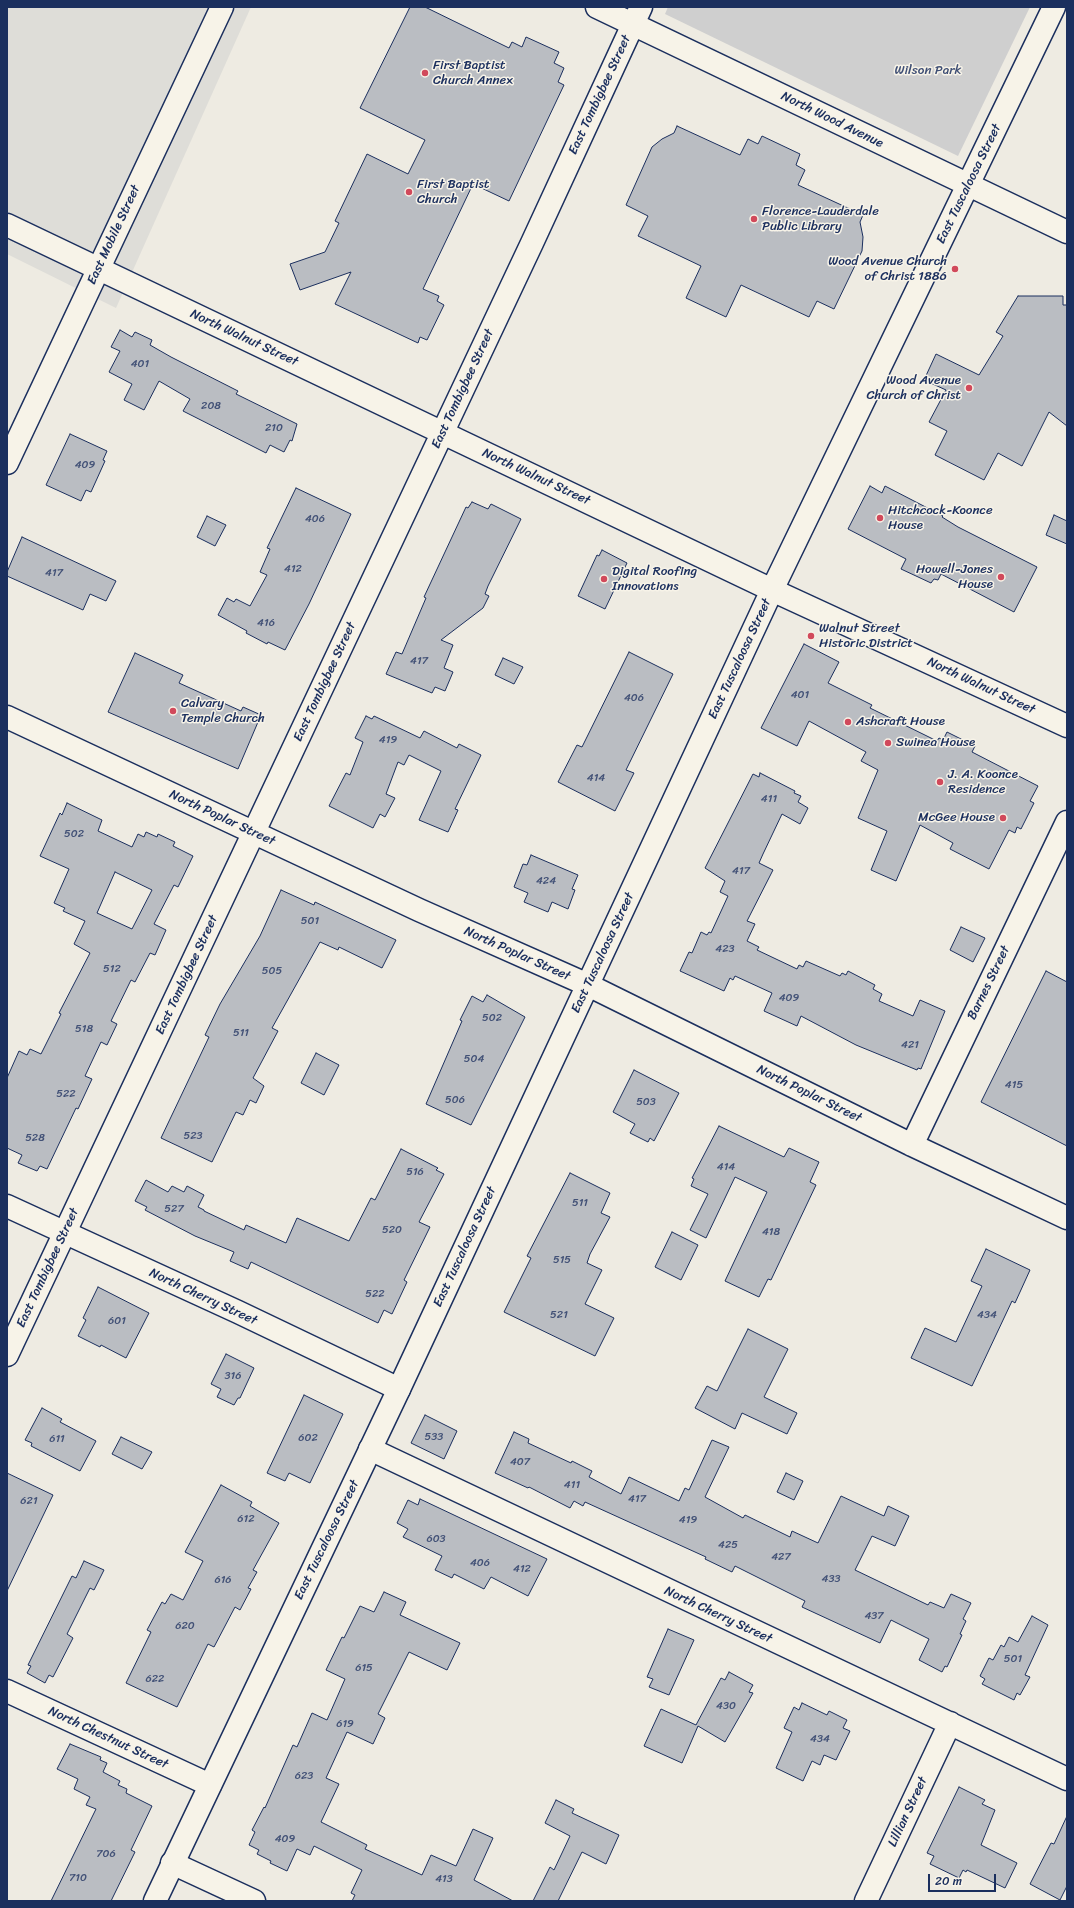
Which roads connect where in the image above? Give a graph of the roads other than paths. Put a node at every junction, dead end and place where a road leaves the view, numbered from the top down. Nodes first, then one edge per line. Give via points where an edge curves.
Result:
1 (222, 7) edge
2 (597, 7) edge
3 (1054, 7) edge
4 (637, 16) edge
5 (968, 186) junction
6 (7, 225) edge
7 (1067, 232) edge
8 (98, 268) junction
9 (443, 432) junction
10 (7, 463) edge
11 (772, 590) junction
12 (7, 716) edge
13 (1067, 726) edge
14 (1067, 822) edge
15 (254, 833) junction
16 (588, 985) junction
17 (912, 1145) junction
18 (7, 1206) edge
19 (1067, 1218) edge
20 (64, 1234) junction
21 (7, 1355) edge
22 (399, 1389) junction
23 (370, 1449) junction
24 (7, 1691) edge
25 (950, 1723) junction
26 (1067, 1779) edge
27 (210, 1785) junction
28 (172, 1863) junction
29 (154, 1901) edge
30 (254, 1901) edge
31 (866, 1901) edge

1 - 8 street, East Mobile Street
2 - 4 street, North Wood Avenue
3 - 5 street, East Tuscaloosa Street
4 - 5 street, North Wood Avenue
4 - 9 street, East Tombigbee Street
5 - 7 street, North Wood Avenue
5 - 11 street, East Tuscaloosa Street
6 - 8 street, North Walnut Street
8 - 9 street, North Walnut Street
8 - 10 street, East Mobile Street
9 - 11 street, North Walnut Street
9 - 15 street, East Tombigbee Street
11 - 13 street, North Walnut Street
11 - 16 street, East Tuscaloosa Street
12 - 15 street, North Poplar Street
14 - 17 street, Barnes Street
15 - 16 street, North Poplar Street
15 - 20 street, East Tombigbee Street
16 - 17 street, North Poplar Street
16 - 22 street, East Tuscaloosa Street
17 - 19 street, North Poplar Street
18 - 20 street, North Cherry Street
20 - 21 street, East Tombigbee Street
20 - 22 street, North Cherry Street via 238,1312
22 - 23 street, East Tuscaloosa Street
23 - 25 street, North Cherry Street
23 - 27 street, East Tuscaloosa Street
24 - 27 street, North Chestnut Street
25 - 26 street, North Cherry Street
25 - 31 street, Lillian Street
27 - 28 street, East Tuscaloosa Street
28 - 29 street, East Tuscaloosa Street
28 - 30 street

